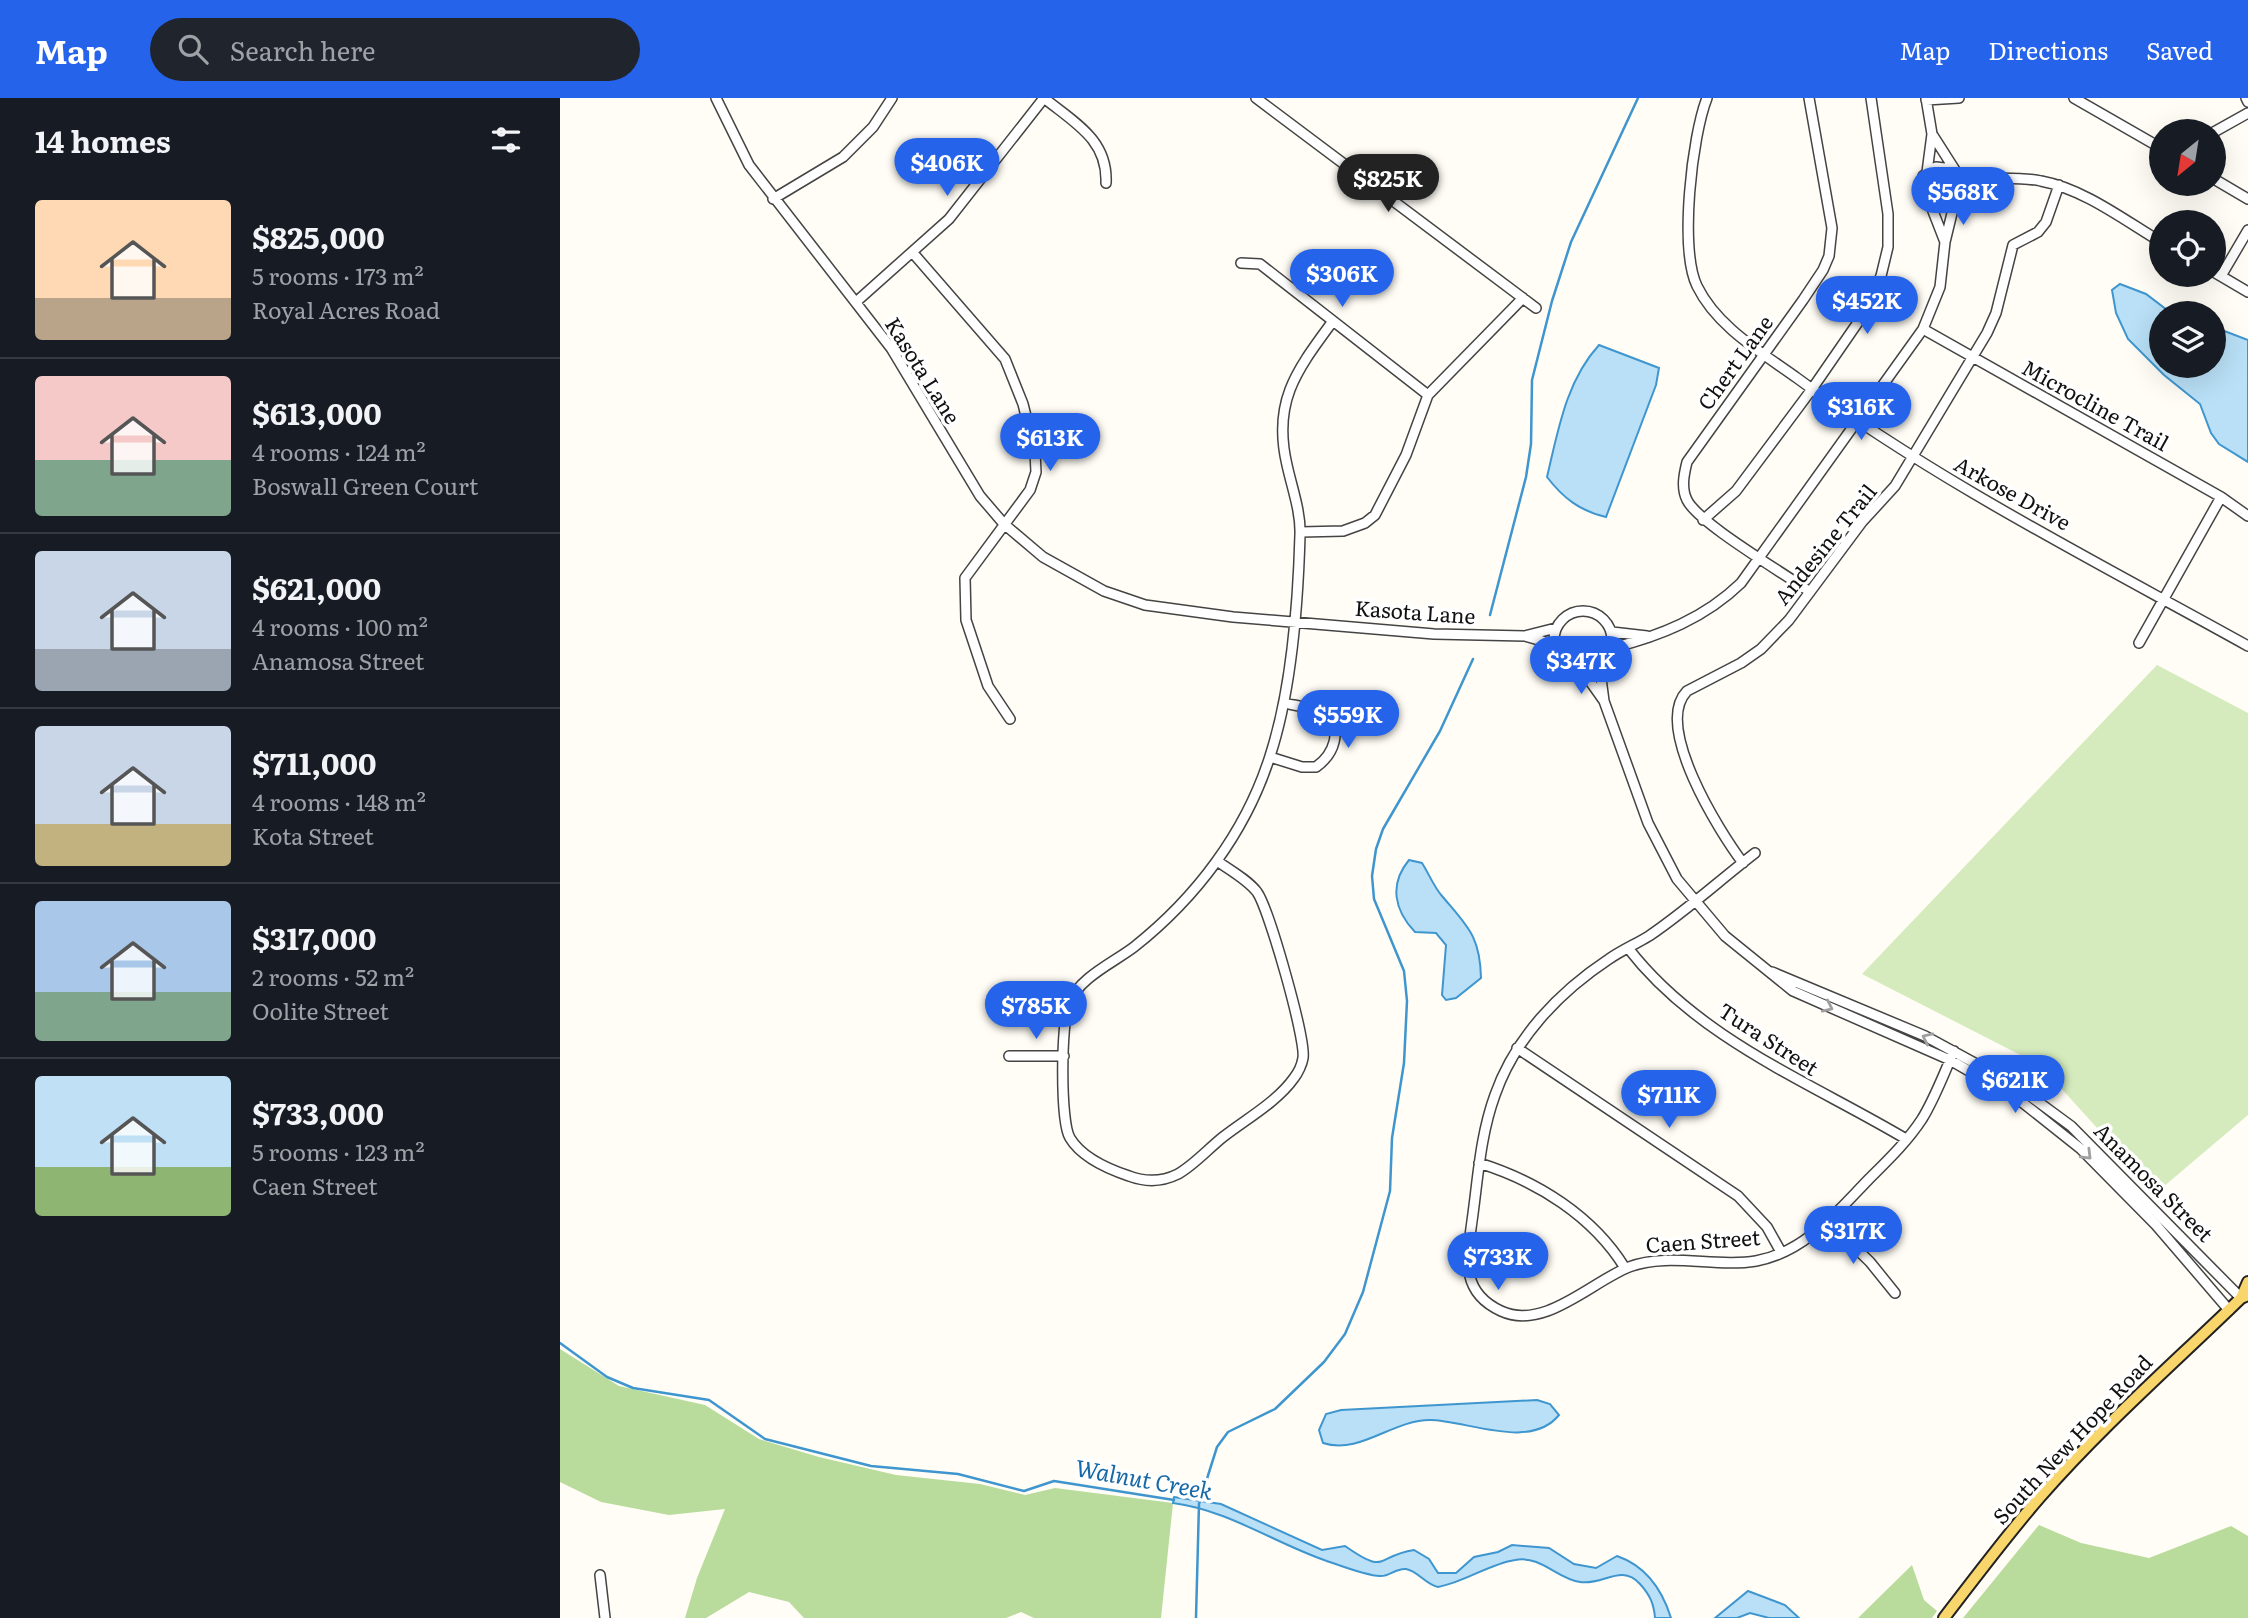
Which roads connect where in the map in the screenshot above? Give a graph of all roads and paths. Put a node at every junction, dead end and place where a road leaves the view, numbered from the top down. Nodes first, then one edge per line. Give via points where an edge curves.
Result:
1 (716, 98) edge
2 (892, 98) edge
3 (1044, 98) edge
4 (1256, 98) edge
5 (1707, 98) edge
6 (1809, 98) edge
7 (1871, 98) edge
8 (1959, 98) edge
9 (2074, 98) edge
10 (1926, 99) edge
11 (2248, 113) edge
12 (2226, 125) edge
13 (1932, 134) junction
14 (2149, 141) edge
15 (1954, 171) junction
16 (1927, 172) junction
17 (1994, 179) junction
18 (1106, 183) dead end
19 (2059, 185) junction
20 (2226, 185) edge
21 (773, 199) junction
22 (2248, 199) edge
23 (1957, 201) junction
24 (1931, 206) junction
25 (2248, 230) edge
26 (2149, 235) edge
27 (1945, 242) junction
28 (913, 253) junction
29 (2226, 261) edge
30 (1241, 262) dead end
31 (2226, 279) edge
32 (2248, 292) edge
33 (1523, 298) junction
34 (856, 302) junction
35 (1536, 307) dead end
36 (1333, 321) junction
37 (1923, 329) junction
38 (1764, 354) junction
39 (1973, 358) junction
40 (1812, 389) junction
41 (1428, 396) junction
42 (1857, 421) junction
43 (1911, 458) junction
44 (2221, 497) junction
45 (2248, 516) edge
46 (1703, 520) junction
47 (1004, 524) junction
48 (1301, 532) junction
49 (1761, 557) junction
50 (1810, 592) junction
51 (2164, 599) junction
52 (1293, 622) junction
53 (1556, 628) junction
54 (1612, 632) junction
55 (1525, 636) junction
56 (1647, 636) junction
57 (2139, 643) dead end
58 (1553, 644) junction
59 (2248, 646) edge
60 (1612, 648) junction
61 (1599, 663) junction
62 (1582, 670) junction
63 (1604, 701) junction
64 (1284, 703) junction
65 (1010, 719) dead end
66 (1270, 758) junction
67 (1755, 853) dead end
68 (1217, 861) junction
69 (1743, 863) junction
70 (1693, 901) junction
71 (1628, 948) junction
72 (1771, 971) junction
73 (1517, 1048) junction
74 (1954, 1051) junction
75 (1009, 1056) dead end
76 (1064, 1056) junction
77 (1950, 1060) junction
78 (1906, 1139) junction
79 (1479, 1163) junction
80 (1829, 1222) junction
81 (1781, 1252) junction
82 (1625, 1268) junction
83 (2248, 1282) edge
84 (1895, 1293) dead end
85 (2244, 1297) edge
86 (2228, 1310) junction
87 (600, 1575) dead end
88 (605, 1618) edge
89 (1944, 1618) edge

1 - 21 street, Kasota Lane via 749,165
2 - 21 street via 873,127 843,157
3 - 18 street via 1099,144 1107,167
3 - 28 street via 949,219
4 - 33 street
5 - 38 street, Arkose Drive via 1693,173 1689,262 1710,308
6 - 38 street, Chert Lane via 1831,243 1823,270
7 - 40 street via 1888,214 1888,247 1863,315
8 - 10 street
9 - 14 street
10 - 13 street, Kasota Lane
11 - 12 street
13 - 15 street, Kasota Lane
13 - 16 street, Kasota Lane
15 - 16 street via 1936,167
15 - 17 street
15 - 23 street, Kasota Lane via 1962,184
16 - 24 street, Kasota Lane via 1920,193
17 - 19 street
17 - 23 street
19 - 26 street
19 - 39 street, Andesine Trail via 2046,222 2008,252 1996,313
20 - 22 street
21 - 34 street, Kasota Lane
23 - 24 street via 1943,209
23 - 27 street, Kasota Lane
24 - 27 street, Kasota Lane
25 - 29 street
27 - 37 street, Kasota Lane via 1940,287
28 - 34 street
28 - 47 street via 1005,359 1014,378 1031,435 1035,471 1030,490
30 - 36 street via 1260,264
31 - 32 street
33 - 35 street
33 - 41 street
34 - 47 street, Kasota Lane via 891,348 980,496
36 - 41 street
36 - 48 street via 1298,369 1283,411 1284,450
37 - 39 street, Microcline Trail
37 - 42 street, Kasota Lane
38 - 40 street, Arkose Drive
38 - 46 street, Chert Lane via 1687,462 1686,498
39 - 43 street, Andesine Trail
39 - 44 street, Microcline Trail
40 - 42 street, Arkose Drive
40 - 46 street via 1736,491
41 - 48 street via 1406,455 1375,515 1343,531
42 - 43 street, Arkose Drive
42 - 49 street, Kasota Lane
43 - 50 street, Andesine Trail via 1895,486
43 - 51 street, Arkose Drive
44 - 45 street, Microcline Trail
44 - 51 street
46 - 49 street, Chert Lane
47 - 52 street, Kasota Lane via 1043,557 1104,591 1145,605
47 - 65 street via 965,578 963,601 988,686
48 - 52 street
49 - 50 street, Chert Lane
49 - 56 street, Kasota Lane via 1720,604
50 - 69 street, Andesine Trail via 1760,649 1687,691 1675,716 1707,811
51 - 57 street
51 - 59 street, Arkose Drive
52 - 55 street, Kasota Lane
52 - 64 street
53 - 54 street, Kasota Lane via 1580,611 1597,615
53 - 55 street, Kasota Lane
53 - 58 street
54 - 56 street, Kasota Lane
54 - 60 street
55 - 58 street, Kasota Lane
56 - 60 street, Kasota Lane
58 - 62 street, Kasota Lane via 1567,664
60 - 61 street
61 - 62 street
61 - 63 street, Anamosa Street
62 - 63 street, Anamosa Street
63 - 70 street, Anamosa Street via 1648,823
64 - 66 street
64 - 66 street via 1324,715 1332,725 1333,750 1316,767
66 - 68 street
67 - 69 street, Caen Street
68 - 76 street via 1164,921 1082,984 1069,1003
68 - 76 street via 1257,892 1266,912 1301,1029 1303,1058 1296,1076 1177,1174 1152,1182 1100,1164 1070,1139 1064,1124
69 - 70 street, Caen Street
70 - 71 street, Caen Street
70 - 72 street, Anamosa Street via 1725,936
71 - 73 street, Caen Street via 1578,981
71 - 78 street, Tura Street via 1665,989 1725,1034 1778,1070
74 -> 72 street, Anamosa Street
72 -> 77 street, Anamosa Street via 1793,991
73 - 79 street, Caen Street via 1495,1094
73 - 81 street via 1738,1196 1767,1227
74 - 77 street, Caen Street
74 - 85 street, Anamosa Street via 2015,1085 2071,1126
75 - 76 street
77 - 78 street, Caen Street via 1922,1118
77 -> 86 street, Anamosa Street via 2018,1099 2081,1149 2156,1225
78 - 80 street, Caen Street
79 - 82 street via 1528,1182 1594,1227
79 - 82 street, Caen Street via 1466,1258 1468,1279 1489,1304 1517,1316 1535,1314
80 - 81 street, Caen Street
80 - 84 street
81 - 82 street, Caen Street via 1757,1261 1649,1262
83 - 85 main road, South New Hope Road
85 - 86 main road, South New Hope Road
86 - 89 main road, South New Hope Road via 2049,1488
87 - 88 street

